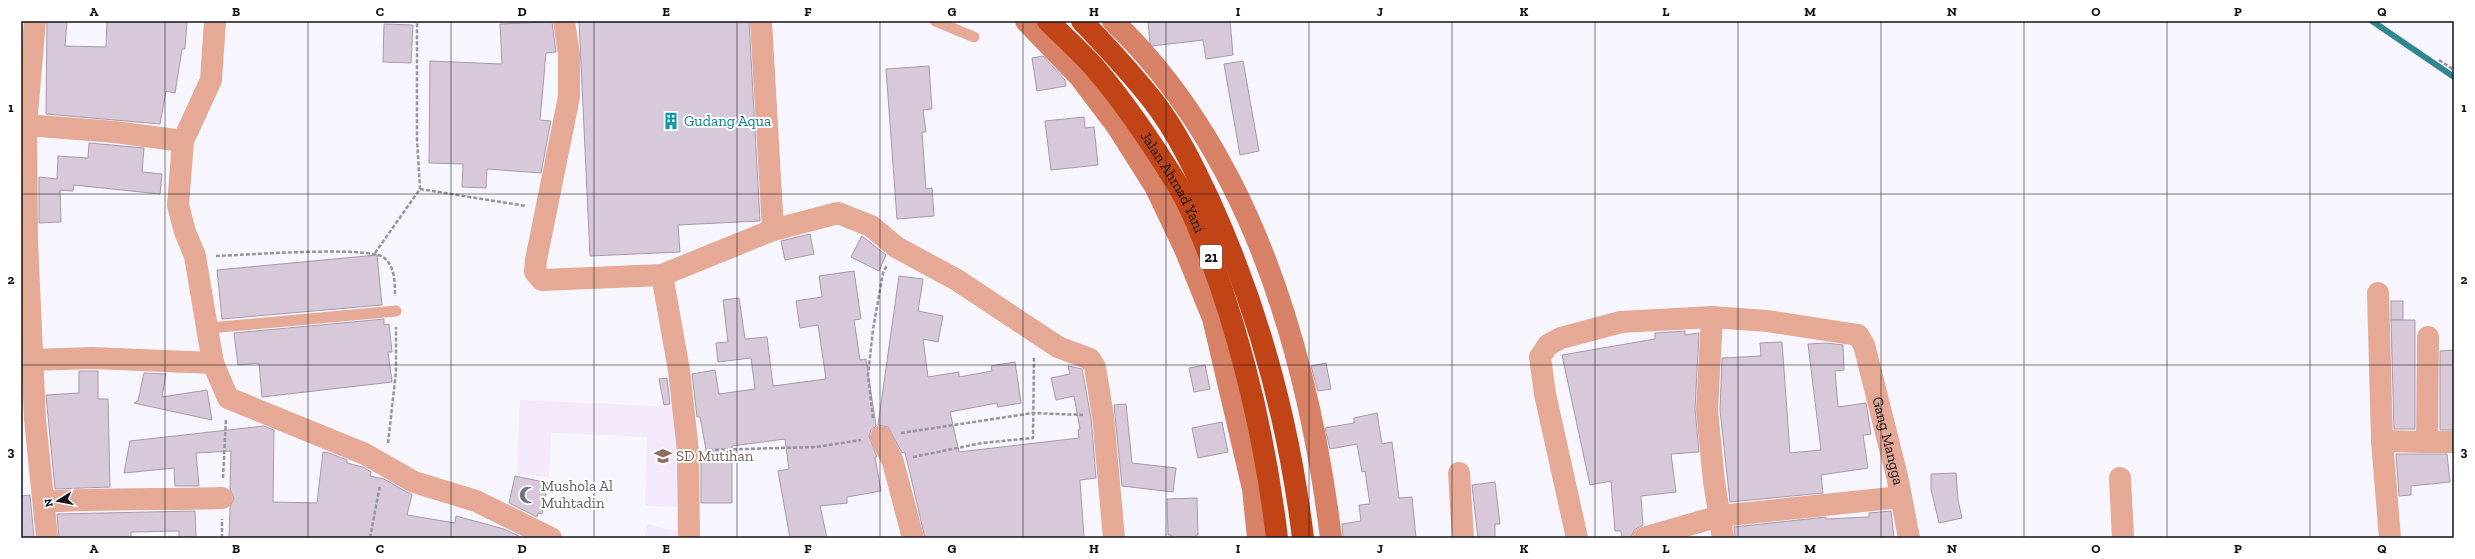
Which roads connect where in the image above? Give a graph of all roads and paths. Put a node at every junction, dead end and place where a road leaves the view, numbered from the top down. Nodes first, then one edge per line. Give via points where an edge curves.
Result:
1 (35, 21) edge
2 (215, 21) edge
3 (417, 21) edge
4 (564, 21) edge
5 (761, 21) edge
6 (936, 21) edge
7 (1026, 21) edge
8 (1048, 21) edge
9 (1082, 21) edge
10 (1113, 21) edge
11 (974, 36) dead end
12 (2439, 60) dead end
13 (2454, 70) edge
14 (26, 125) junction
15 (183, 141) junction
16 (24, 163) edge
17 (420, 189) junction
18 (545, 208) junction
19 (774, 230) junction
20 (896, 247) junction
21 (375, 253) dead end
22 (662, 275) junction
23 (2378, 293) dead end
24 (396, 311) dead end
25 (1712, 316) junction
26 (209, 328) junction
27 (1034, 329) junction
28 (2428, 337) dead end
29 (29, 353) edge
30 (213, 363) junction
31 (228, 398) junction
32 (1033, 413) junction
33 (1103, 416) junction
34 (881, 437) joint
35 (2382, 441) junction
36 (2427, 442) junction
37 (2454, 442) edge
38 (893, 462) junction
39 (384, 466) junction
40 (1459, 473) dead end
41 (2120, 478) dead end
42 (1901, 497) junction
43 (222, 498) junction
44 (44, 502) junction
45 (1720, 516) junction
46 (47, 538) edge
47 (222, 538) edge
48 (370, 538) edge
49 (551, 538) edge
50 (689, 538) edge
51 (913, 538) edge
52 (1114, 538) edge
53 (1258, 538) edge
54 (1277, 538) edge
55 (1303, 538) edge
56 (1331, 538) edge
57 (1463, 538) edge
58 (1577, 538) edge
59 (1643, 538) edge
60 (1723, 538) edge
61 (1909, 538) edge
62 (2123, 538) edge
63 (2390, 538) edge

1 - 14 street
2 - 15 street via 211,80
3 - 17 path via 417,139
4 - 18 street via 569,55 569,98
5 - 19 street
6 - 11 lane
7 - 53 street via 1080,77 1117,126 1155,186 1185,249 1213,318 1253,489
8 - 54 highway, Jalan Ahmad Yani / 21 via 1095,68 1135,122 1179,188 1209,253 1251,392 1271,486
9 - 55 highway, Jalan Ahmad Yani / 21 via 1154,103 1193,166 1226,236 1272,378 1296,477
10 - 56 street via 1172,88 1216,154 1251,224 1281,301 1300,370 1323,473
12 - 13 path
14 - 15 street via 115,132
14 - 16 street
15 - 26 street via 178,206 195,256
16 - 29 street
17 - 18 path
17 - 21 path
18 - 22 street via 535,272 542,280
19 - 20 street via 838,213 871,226
19 - 22 street
20 - 27 street via 956,280
20 - 34 path via 883,273 868,375 874,423
22 - 50 street via 679,370 688,451
23 - 35 street
24 - 26 lane
25 - 42 street, Gang Mangga via 1858,334 1864,345
25 - 45 street via 1707,410
25 - 58 street via 1621,322 1561,338 1548,344 1540,357
26 - 30 street
27 - 32 path
27 - 33 street via 1058,347 1090,359 1095,367
28 - 36 street
29 - 30 street
29 - 44 street
30 - 31 street
31 - 39 street via 365,454
31 - 43 path
32 - 33 path
32 - 38 path via 1033,438 982,443
33 - 52 street
34 - 38 street
35 - 36 street
35 - 63 street
36 - 37 street
38 - 51 street
39 - 48 path
39 - 49 street via 414,482 476,501
40 - 57 street
41 - 62 street
42 - 45 street
42 - 61 street, Gang Mangga
43 - 44 street via 126,498
43 - 47 path
44 - 46 street
45 - 59 street
45 - 60 street

